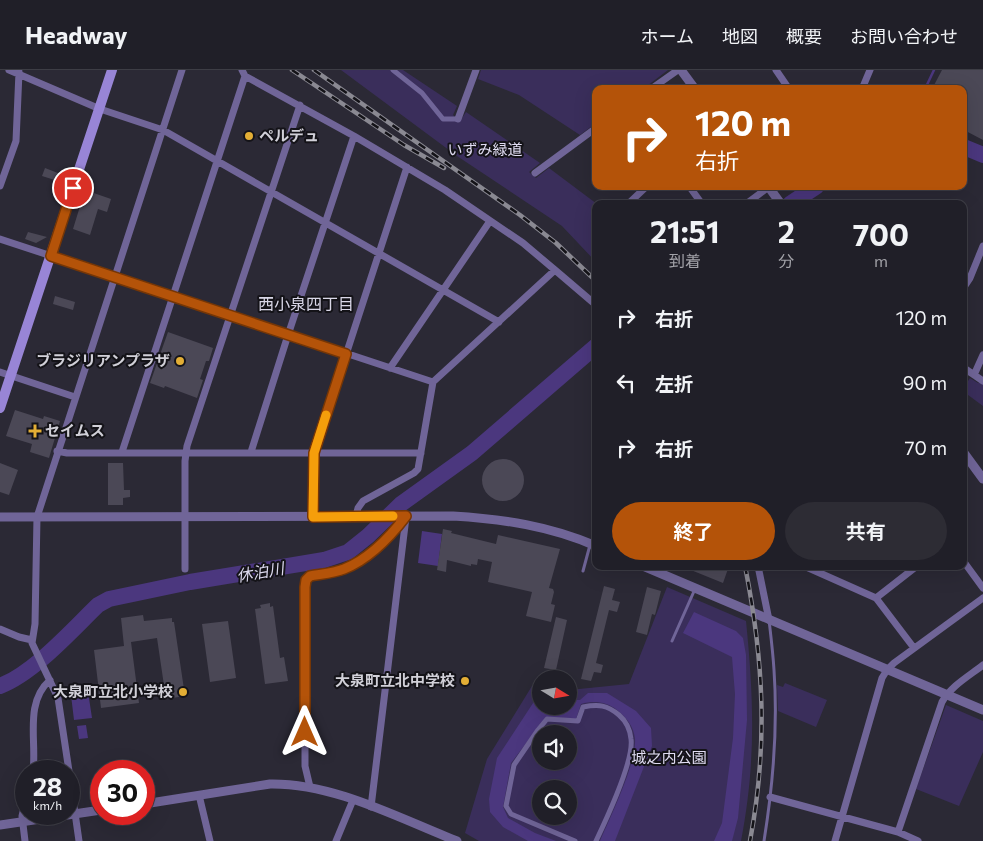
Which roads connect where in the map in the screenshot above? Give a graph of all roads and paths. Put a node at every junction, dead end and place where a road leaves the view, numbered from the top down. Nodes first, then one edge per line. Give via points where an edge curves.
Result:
1 (9, 70) edge
2 (112, 70) edge
3 (182, 70) edge
4 (393, 70) edge
5 (476, 70) edge
6 (679, 70) edge
7 (776, 70) edge
8 (870, 70) edge
9 (19, 72) edge
10 (244, 73) edge
11 (657, 85) edge
12 (692, 85) edge
13 (786, 85) edge
14 (864, 85) edge
15 (300, 105) junction
16 (100, 109) junction
17 (458, 119) joint
18 (163, 130) junction
19 (592, 131) edge
20 (354, 136) junction
21 (217, 161) junction
22 (407, 167) junction
23 (535, 173) dead end
24 (0, 186) edge
25 (643, 190) edge
26 (765, 190) edge
27 (270, 192) junction
28 (632, 200) edge
29 (751, 200) edge
30 (490, 221) junction
31 (325, 222) junction
32 (0, 239) edge
33 (983, 246) edge
34 (379, 253) junction
35 (51, 256) junction
36 (555, 270) junction
37 (115, 276) junction
38 (967, 282) edge
39 (443, 290) junction
40 (173, 295) junction
41 (592, 301) edge
42 (231, 315) junction
43 (499, 322) junction
44 (288, 334) junction
45 (346, 354) junction
46 (983, 355) edge
47 (390, 368) junction
48 (967, 370) edge
49 (0, 372) edge
50 (974, 375) junction
51 (11, 376) junction
52 (983, 381) edge
53 (433, 382) junction
54 (75, 397) junction
55 (0, 408) edge
56 (57, 451) junction
57 (122, 452) junction
58 (251, 452) junction
59 (186, 453) junction
60 (314, 453) junction
61 (421, 453) junction
62 (967, 456) edge
63 (983, 479) edge
64 (0, 516) edge
65 (356, 516) junction
66 (401, 516) junction
67 (37, 517) junction
68 (185, 517) junction
69 (313, 517) junction
70 (592, 545) edge
71 (592, 548) edge
72 (967, 566) edge
73 (185, 569) dead end
74 (652, 570) edge
75 (759, 570) edge
76 (816, 570) edge
77 (912, 570) edge
78 (583, 571) dead end
79 (983, 588) edge
80 (695, 589) junction
81 (876, 598) junction
82 (983, 598) edge
83 (769, 620) junction
84 (0, 629) edge
85 (672, 641) dead end
86 (32, 643) junction
87 (914, 648) junction
88 (983, 666) edge
89 (886, 670) junction
90 (50, 680) junction
91 (946, 695) junction
92 (983, 710) edge
93 (33, 760) edge
94 (67, 760) edge
95 (310, 787) junction
96 (199, 795) junction
97 (770, 798) junction
98 (353, 800) junction
99 (155, 802) edge
100 (370, 807) junction
101 (842, 816) junction
102 (15, 822) edge
103 (0, 825) edge
104 (24, 825) edge
105 (77, 825) edge
106 (898, 832) junction
107 (26, 841) edge
108 (79, 841) edge
109 (210, 841) edge
110 (336, 841) edge
111 (456, 841) edge
112 (575, 841) edge
113 (596, 841) edge
114 (764, 841) edge
115 (835, 841) edge
116 (918, 841) edge

1 - 9 street
2 - 16 main road
3 - 18 street
4 - 17 street via 422,93 443,119
5 - 17 street
6 - 11 street
6 - 12 street
7 - 13 street
8 - 14 street
9 - 16 street
9 - 24 street via 16,141
10 - 15 street
10 - 21 street
15 - 20 street
15 - 27 street
16 - 18 street
16 - 35 main road
18 - 21 street
18 - 37 street
19 - 23 street
20 - 22 street
20 - 31 street
21 - 27 street
21 - 40 street
22 - 30 street
22 - 34 street
25 - 28 street
26 - 29 street
27 - 31 street
27 - 42 street
30 - 36 street
30 - 39 street
31 - 34 street
31 - 44 street
32 - 35 street
33 - 38 street
34 - 39 street
34 - 45 street
35 - 37 street
35 - 51 main road
36 - 41 street
36 - 43 street
37 - 40 street
37 - 54 street
39 - 43 street
39 - 47 street
40 - 42 street
40 - 57 street
42 - 44 street
42 - 59 street
43 - 53 street
44 - 45 street
44 - 58 street
45 - 47 street
45 - 60 street
46 - 50 street
47 - 53 street
48 - 50 street
49 - 51 street
50 - 52 street
51 - 54 street
51 - 55 main road
53 - 61 street
54 - 56 street
56 - 57 street via 66,454
56 - 67 street
57 - 59 street
58 - 59 street
58 - 60 street
59 - 68 street
60 - 61 street
60 - 69 street
61 - 65 street via 414,473 363,501
62 - 63 street
64 - 67 street
65 - 66 street
65 - 69 street
66 - 70 street via 505,520 559,532
66 - 95 street via 393,532 357,563 310,576 306,580 305,766
66 - 100 street
67 - 68 street
67 - 86 street
68 - 69 street
68 - 73 street
71 - 78 lane
72 - 79 street
74 - 80 street
75 - 83 street
76 - 81 street
77 - 81 street
80 - 83 street
80 - 85 lane
81 - 87 street
82 - 87 street
83 - 89 street
83 - 97 lane via 775,694
84 - 86 street
86 - 90 street
87 - 89 street
88 - 91 street
89 - 91 street
89 - 101 street
90 - 93 street via 44,685 34,708
90 - 94 street via 58,698
91 - 92 street
91 - 106 street
95 - 96 street via 270,784
95 - 98 street
96 - 99 street
96 - 109 street
97 - 101 street
97 - 114 lane
98 - 100 street
98 - 110 street
100 - 111 street
101 - 106 street
101 - 115 street
102 - 103 street
104 - 107 street
105 - 108 street
106 - 116 street
112 - 113 street via 511,814 506,806 514,765 547,719 578,721 583,706 590,705 608,706 627,724 632,739 631,752 613,804

